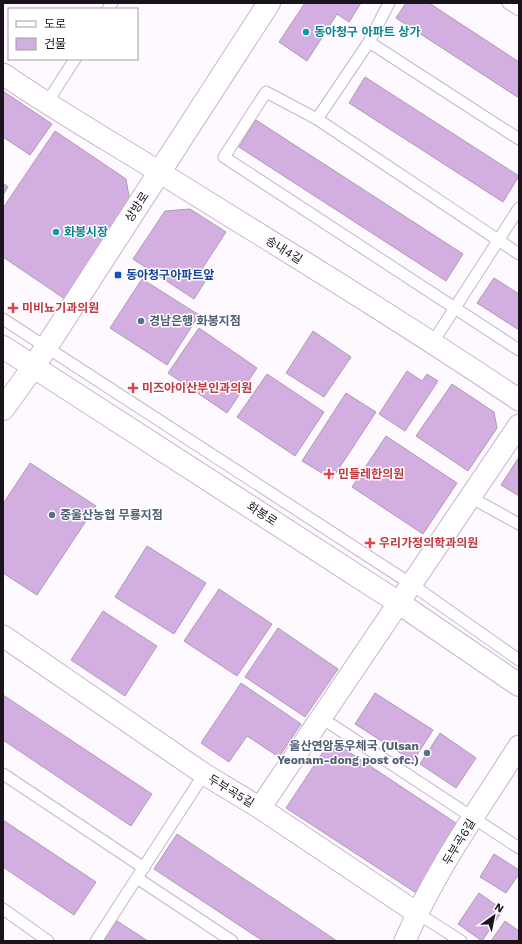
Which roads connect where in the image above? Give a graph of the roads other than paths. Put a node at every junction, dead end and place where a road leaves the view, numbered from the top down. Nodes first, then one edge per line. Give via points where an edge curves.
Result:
1 (269, 3) edge
2 (389, 3) edge
3 (508, 3) edge
4 (519, 10) edge
5 (369, 42) junction
6 (74, 60) edge
7 (3, 74) edge
8 (46, 104) junction
9 (317, 119) junction
10 (519, 139) edge
11 (160, 172) junction
12 (519, 208) edge
13 (498, 240) junction
14 (519, 254) edge
15 (455, 308) junction
16 (3, 319) edge
17 (433, 342) junction
18 (3, 347) edge
19 (46, 348) junction
20 (519, 350) edge
21 (34, 366) junction
22 (519, 400) edge
23 (3, 410) edge
24 (519, 425) edge
25 (470, 496) junction
26 (519, 524) edge
27 (411, 584) junction
28 (398, 603) junction
29 (3, 636) edge
30 (519, 660) edge
31 (519, 685) edge
32 (320, 717) junction
33 (519, 746) edge
34 (3, 774) edge
35 (204, 774) junction
36 (260, 808) junction
37 (474, 817) junction
38 (519, 848) edge
39 (144, 868) junction
40 (137, 878) junction
41 (3, 909) edge
42 (417, 913) junction
43 (48, 941) edge
44 (96, 941) edge
45 (232, 941) edge
46 (405, 941) edge
47 (461, 941) edge

1 - 11 street, 상방로
2 - 5 lane
3 - 4 lane
5 - 9 lane
5 - 10 lane
6 - 8 lane
7 - 8 street, 송내4길
8 - 11 street, 송내4길
9 - 13 lane
9 - 15 lane via 266,92 224,157
11 - 17 street, 송내4길
11 - 19 street, 상방로
12 - 13 lane
13 - 14 lane
13 - 15 lane
15 - 17 lane
15 - 20 lane
16 - 19 lane
17 - 22 street, 송내4길
18 - 21 street, 화봉로
19 - 21 street, 상방로
19 - 27 lane
21 - 23 street, 상방로
21 - 28 street, 화봉로
24 - 25 street
25 - 26 lane
25 - 27 street
27 - 28 street
27 - 30 lane
28 - 31 street, 화봉로
28 - 32 street
29 - 35 street, 두부곡5길
32 - 36 street
32 - 37 lane
33 - 37 street, 두부곡6길
34 - 39 lane
35 - 36 street, 두부곡5길
35 - 39 lane
36 - 42 street, 두부곡5길
37 - 38 lane
37 - 42 street, 두부곡6길
39 - 40 lane
40 - 44 lane
40 - 45 lane
41 - 43 lane
42 - 46 street, 두부곡6길
42 - 47 lane, 두부곡5길

